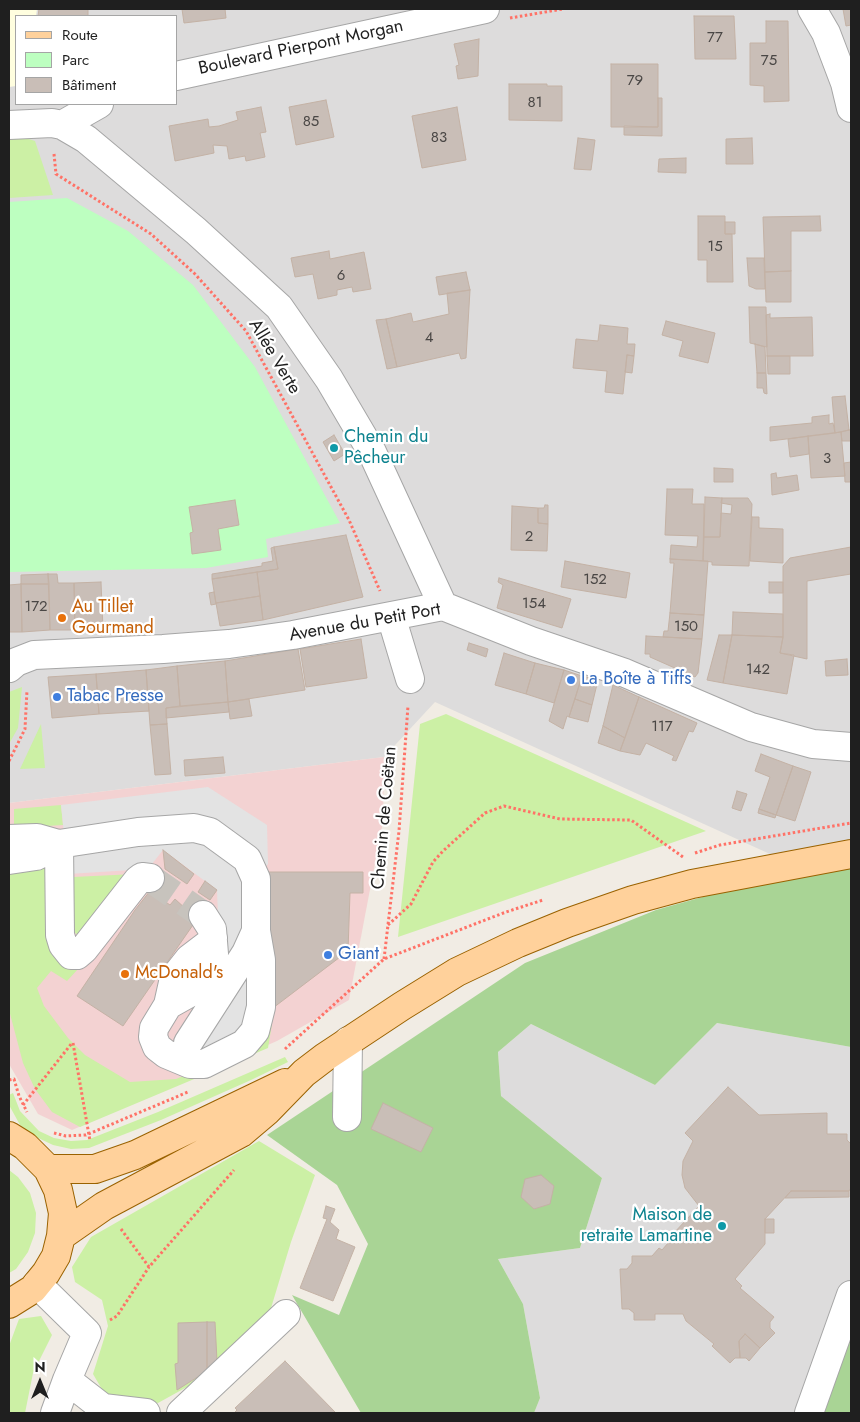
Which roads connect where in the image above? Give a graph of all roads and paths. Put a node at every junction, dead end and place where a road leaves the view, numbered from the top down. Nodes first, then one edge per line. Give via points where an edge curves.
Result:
1 (485, 9) edge
2 (812, 9) edge
3 (450, 12) edge
4 (178, 76) edge
5 (97, 105) edge
6 (851, 108) edge
7 (57, 124) junction
8 (9, 125) edge
9 (56, 174) dead end
10 (443, 606) junction
11 (391, 616) junction
12 (18, 677) edge
13 (410, 679) joint
14 (851, 747) edge
15 (9, 761) edge
16 (9, 839) edge
17 (59, 844) junction
18 (851, 854) edge
19 (683, 857) dead end
20 (9, 860) edge
21 (150, 878) dead end
22 (388, 925) junction
23 (208, 927) tunnel mouth
24 (256, 931) junction
25 (384, 959) dead end
26 (348, 1041) junction
27 (188, 1043) dead end
28 (304, 1073) junction
29 (23, 1105) dead end
30 (347, 1118) dead end
31 (9, 1135) edge
32 (48, 1169) junction
33 (95, 1169) junction
34 (235, 1169) dead end
35 (104, 1206) junction
36 (61, 1236) junction
37 (149, 1267) junction
38 (37, 1284) junction
39 (851, 1295) edge
40 (9, 1304) edge
41 (286, 1314) dead end
42 (86, 1333) junction
43 (67, 1380) junction
44 (55, 1413) edge
45 (146, 1413) edge
46 (181, 1413) edge
47 (809, 1413) edge

1 - 3 street, Boulevard Pierpont Morgan
2 - 6 street via 826,33
3 - 4 street, Boulevard Pierpont Morgan
5 - 7 street
7 - 8 street
7 - 10 street via 92,144 280,306 330,379 372,452
9 - 11 path, Allée Verte via 151,234 195,274 246,331 350,520
10 - 11 street, Avenue du Petit Port
10 - 14 street, Avenue du Petit Port via 625,673 751,727 813,744
11 - 12 street, Avenue du Petit Port via 293,636 229,644 34,655 16,662
11 - 13 street
12 - 15 path via 25,729
13 - 22 path, Chemin de Coëtan via 399,831
16 - 17 street via 36,838
17 - 20 street via 36,856
17 - 21 street via 60,934 71,955 77,955 84,948 138,880
17 - 24 street via 138,832 203,829 247,859 256,879
18 - 26 main road via 692,884 567,923 457,972
19 - 22 path via 631,820 560,819 504,806 486,813 443,851 433,862 411,904
22 - 25 path, Chemin de Coëtan
23 - 24 street via 214,954 210,967 194,991 168,1006 154,1028 157,1047 190,1064 204,1064 244,1044 255,1031 260,1007
24 - 27 street via 246,953
26 - 28 main road
26 - 30 street
28 - 33 main road via 135,1155
28 - 35 main road via 240,1133
29 - 33 path via 72,1043
31 - 32 main road
32 - 33 main road
32 - 36 main road via 58,1190 63,1213
34 - 37 path
35 - 36 main road
35 - 37 path
36 - 38 main road via 56,1256
37 - 42 path via 117,1316
38 - 40 main road
38 - 42 street
39 - 47 street
41 - 46 street
42 - 43 street
43 - 44 street
43 - 45 street via 103,1408

